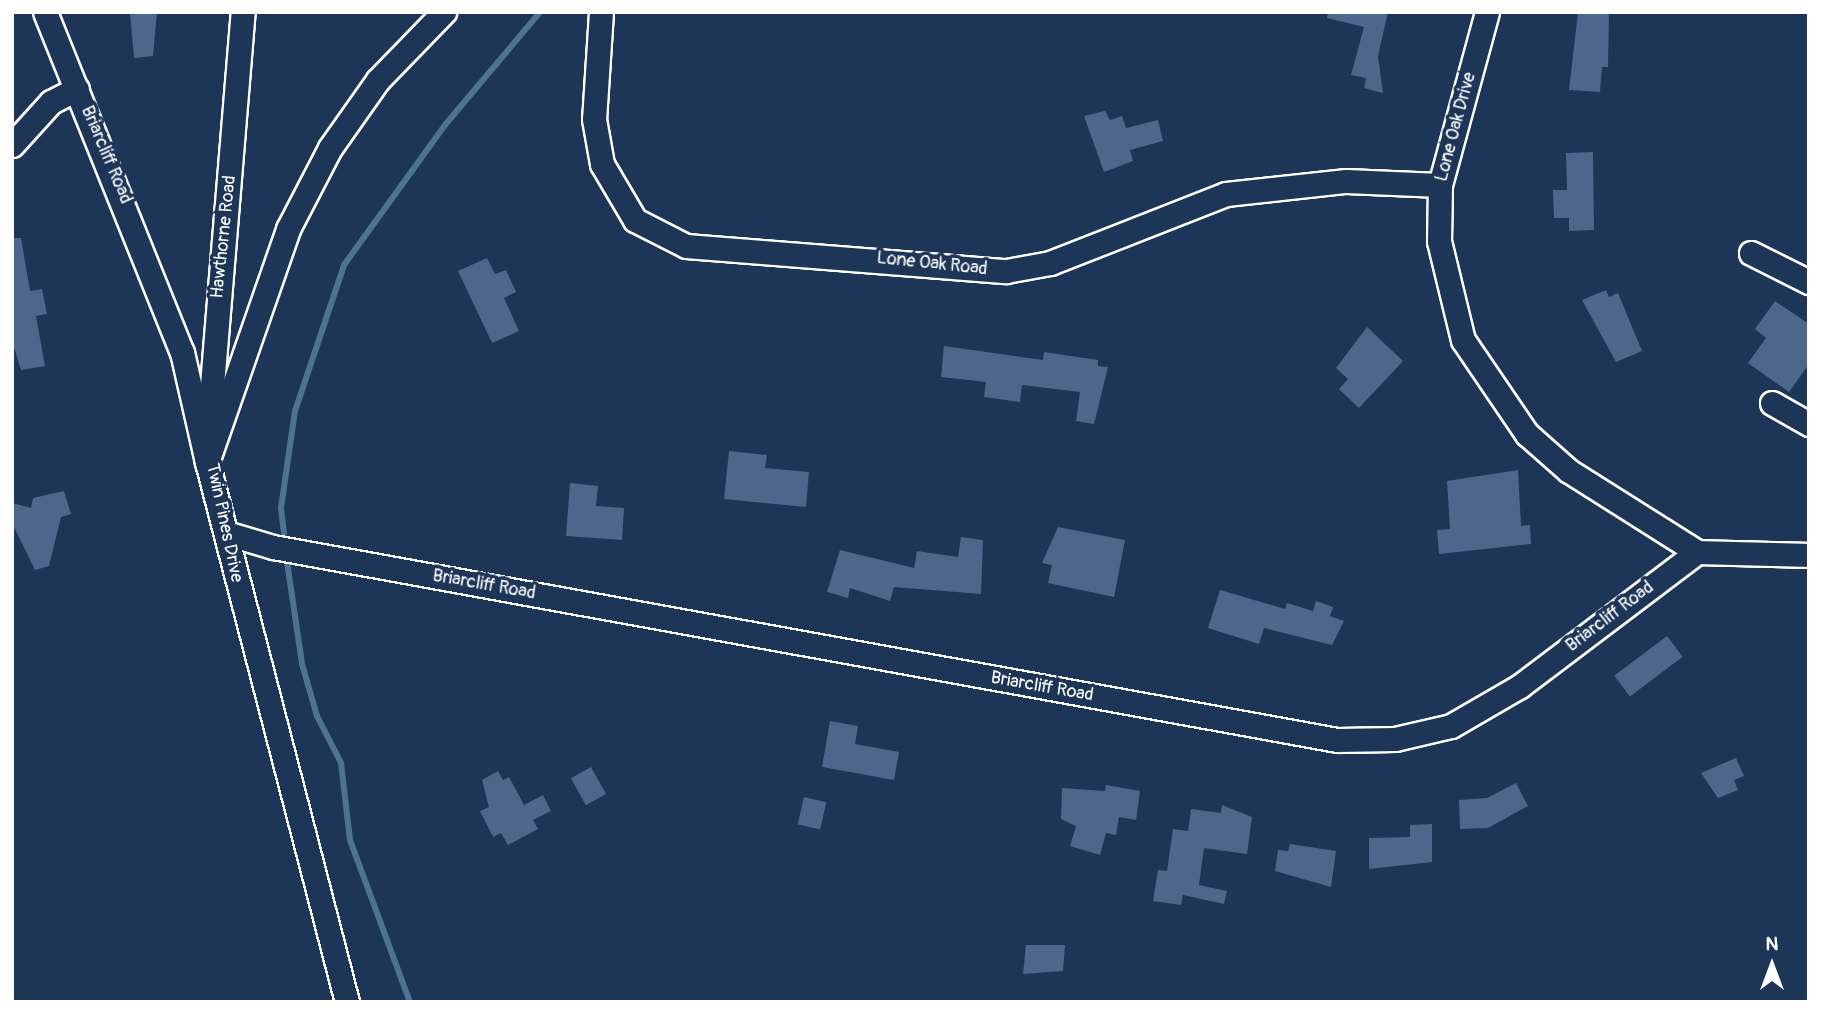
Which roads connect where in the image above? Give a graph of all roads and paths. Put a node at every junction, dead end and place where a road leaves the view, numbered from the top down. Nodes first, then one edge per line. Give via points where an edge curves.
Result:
1 (45, 12) edge
2 (243, 12) edge
3 (444, 12) edge
4 (601, 12) edge
5 (1487, 12) edge
6 (77, 89) junction
7 (12, 145) edge
8 (1440, 186) junction
9 (1751, 253) dead end
10 (1809, 282) edge
11 (1772, 403) dead end
12 (1809, 424) edge
13 (207, 461) junction
14 (226, 533) junction
15 (1697, 552) junction
16 (1809, 555) edge
17 (347, 1002) edge

1 - 6 street, Briarcliff Road
2 - 13 street, Hawthorne Road
3 - 13 street, Twin Pines Drive via 378,80 330,148 288,229
4 - 8 street, Lone Oak Road via 594,119 602,164 617,200 635,220 686,246 1006,271 1050,263 1226,194 1346,181
5 - 8 street, Lone Oak Drive
6 - 7 street via 51,102
6 - 13 street, Briarcliff Road via 182,352
8 - 15 street, Lone Oak Drive via 1439,241 1448,296 1463,340 1499,401 1569,471
9 - 10 street
11 - 12 street
13 - 14 street, Twin Pines Drive
14 - 15 street, Briarcliff Road via 273,547 1337,740 1395,739 1451,726 1520,686
14 - 17 street, Twin Pines Drive
15 - 16 street

